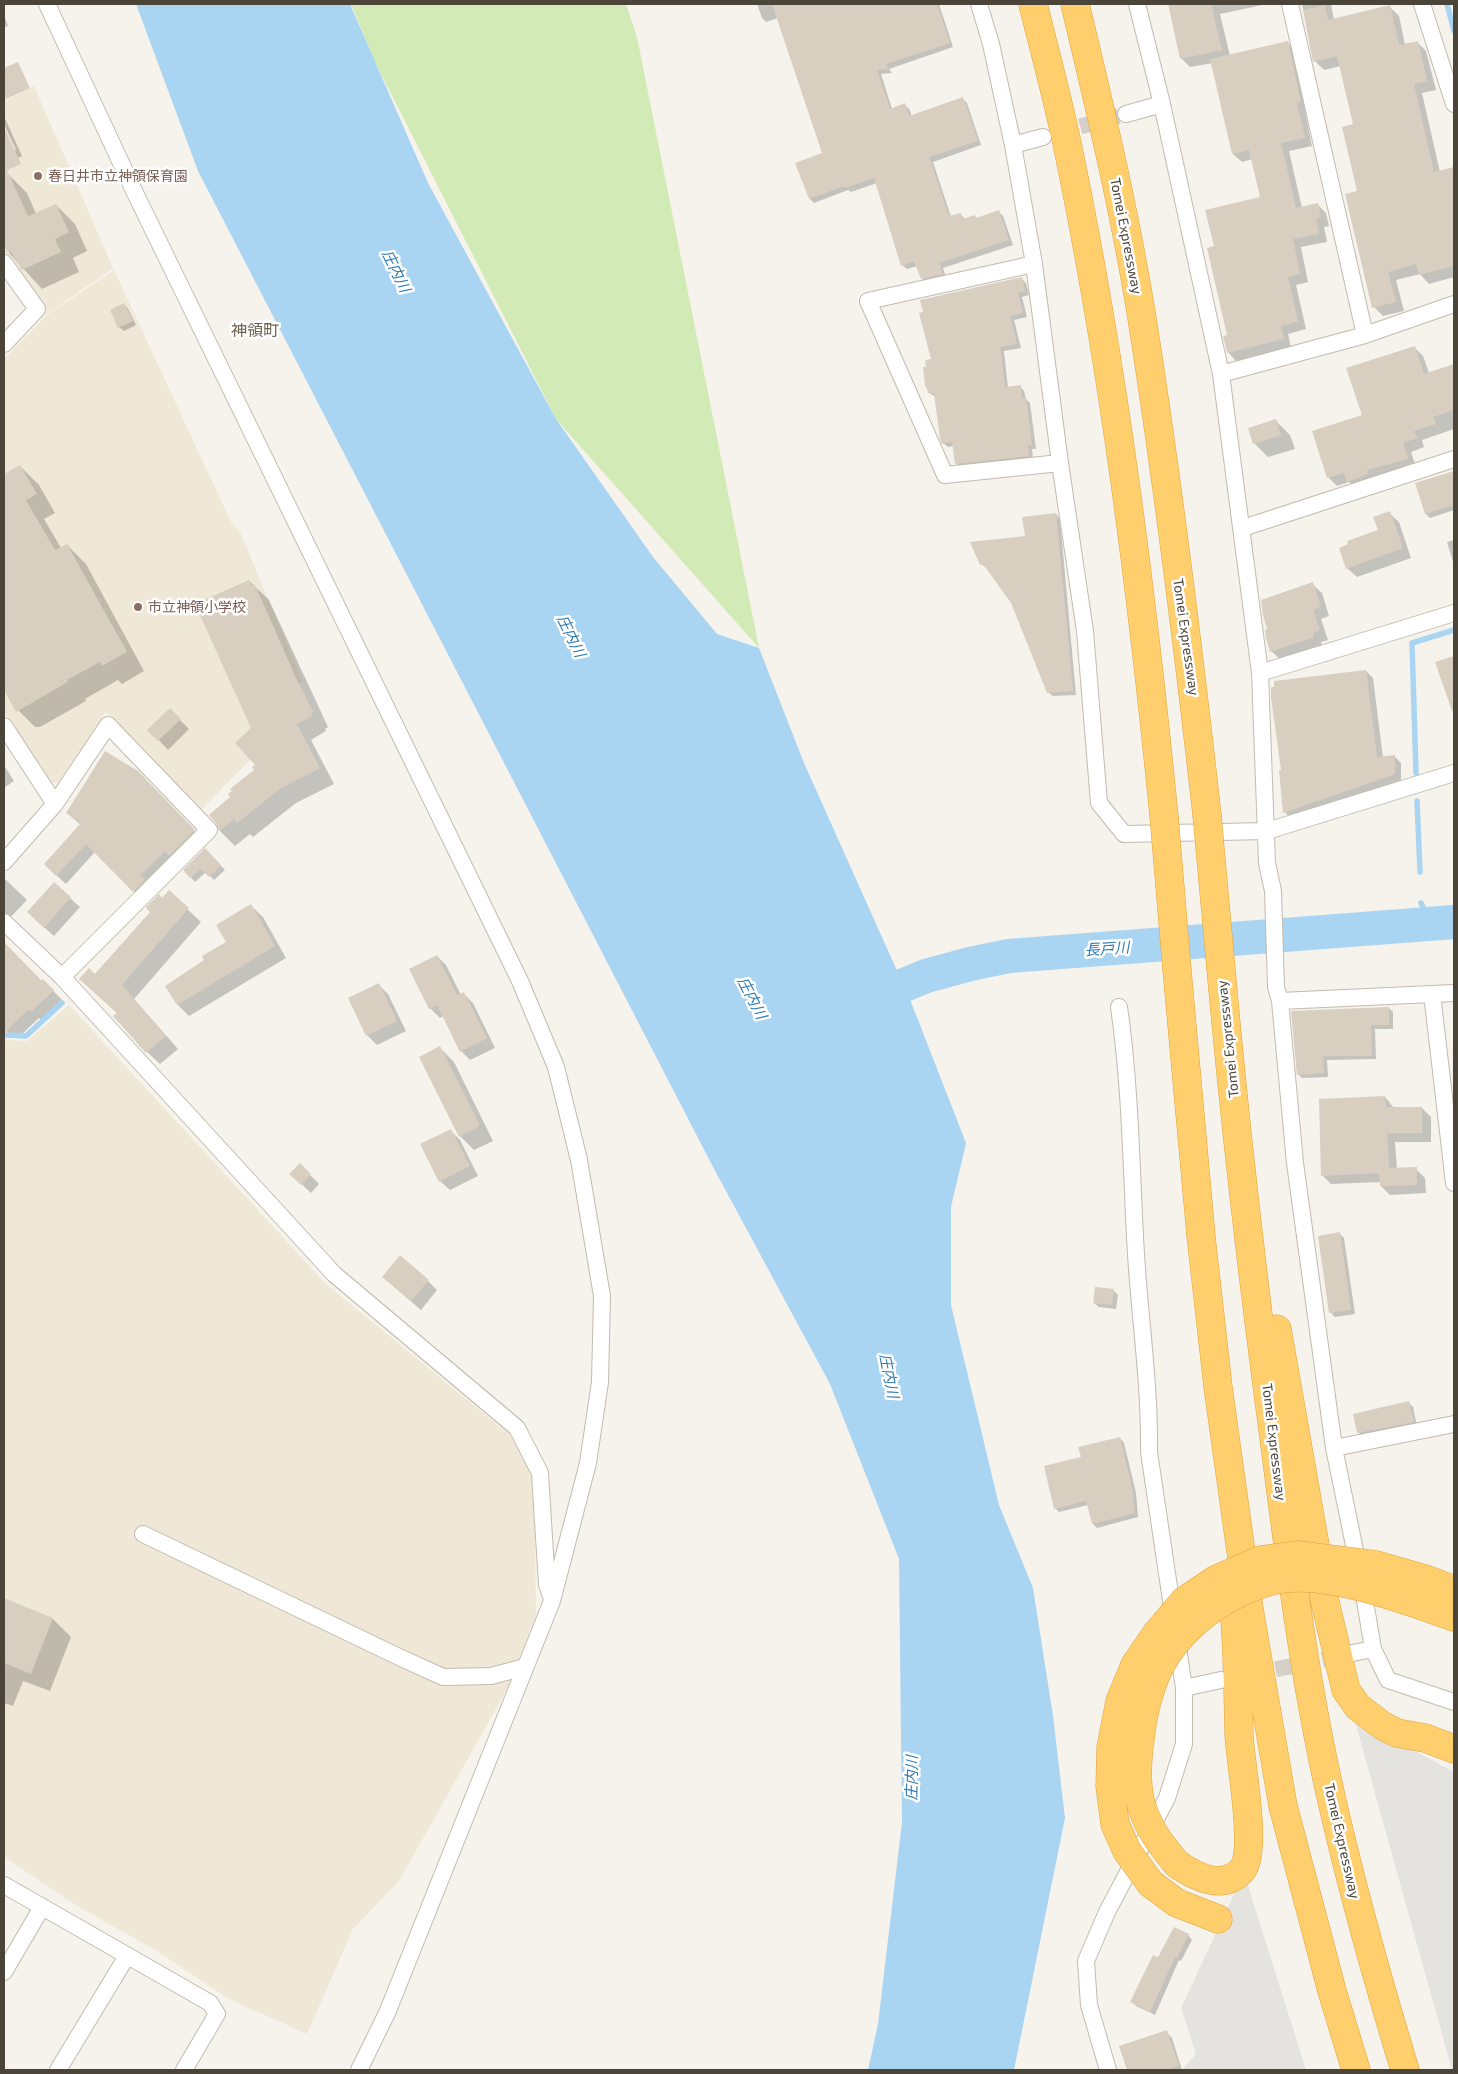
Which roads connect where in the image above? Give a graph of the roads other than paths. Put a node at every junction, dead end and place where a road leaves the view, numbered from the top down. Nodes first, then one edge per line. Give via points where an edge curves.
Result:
1 (47, 4) edge
2 (979, 4) edge
3 (1033, 4) edge
4 (1075, 4) edge
5 (1137, 4) edge
6 (1290, 4) edge
7 (1422, 4) edge
8 (1162, 104) junction
9 (1454, 104) edge
10 (1126, 114) tunnel mouth
11 (1043, 137) tunnel mouth
12 (1013, 145) junction
13 (4, 264) edge
14 (1034, 264) junction
15 (1454, 304) edge
16 (1365, 334) junction
17 (4, 344) edge
18 (1221, 374) junction
19 (1454, 459) edge
20 (1060, 463) junction
21 (1243, 528) junction
22 (1454, 612) edge
23 (1260, 673) junction
24 (4, 726) edge
25 (1454, 773) edge
26 (55, 804) junction
27 (1267, 831) junction
28 (4, 862) edge
29 (4, 922) edge
30 (62, 977) junction
31 (1454, 993) edge
32 (1278, 994) junction
33 (1432, 994) junction
34 (1119, 1007) dead end
35 (1226, 1032) junction
36 (1454, 1183) edge
37 (1454, 1424) edge
38 (1334, 1448) junction
39 (1232, 1495) junction
40 (143, 1534) dead end
41 (1454, 1590) edge
42 (1426, 1593) junction
43 (552, 1601) junction
44 (1454, 1617) edge
45 (1373, 1649) junction
46 (1348, 1654) tunnel mouth
47 (525, 1667) junction
48 (1220, 1680) dead end
49 (1184, 1688) junction
50 (1454, 1702) edge
51 (1454, 1749) edge
52 (4, 1885) edge
53 (42, 1907) junction
54 (1218, 1919) dead end
55 (127, 1956) junction
56 (4, 1972) edge
57 (58, 2070) edge
58 (184, 2070) edge
59 (359, 2070) edge
60 (1108, 2070) edge
61 (1356, 2070) edge
62 (1405, 2070) edge

1 - 43 street via 141,204 520,981 556,1067 579,1160 602,1296 600,1382 588,1463
2 - 12 street via 992,44
3 - 39 highway, bridge via 1069,151 1104,337 1148,654 1201,1236
4 - 35 highway, Tomei Expressway, bridge via 1108,145 1144,330 1190,666
5 - 8 street
6 - 16 street
7 - 9 street
8 - 10 street
8 - 18 street
11 - 12 street
12 - 14 street
13 - 17 street via 37,308
14 - 20 street
14 - 20 street via 868,300 945,475
15 - 16 street
16 - 18 street
18 - 21 street
19 - 21 street
20 - 27 street via 1085,631 1099,803 1124,834
21 - 23 street
22 - 23 street
23 - 27 street
24 - 26 street
25 - 27 street
26 - 28 street
26 - 30 street via 108,725 209,830
27 - 32 street
29 - 30 street
30 - 43 street via 334,1274 517,1428 540,1473 547,1585
31 - 33 street
32 - 33 street
32 - 38 street via 1295,1163
33 - 36 street
34 - 49 street via 1127,1062 1149,1452
35 - 51 highway via 1236,1114 1325,1602 1346,1690 1358,1707 1383,1726 1396,1733 1424,1738
35 - 62 highway, Tomei Expressway via 1289,1564 1309,1684 1323,1760 1360,1915
37 - 38 street
38 - 45 street
39 - 42 highway, bridge via 1230,1561 1238,1664 1240,1737 1248,1824 1247,1859 1243,1869 1223,1880 1194,1876 1177,1864 1157,1840 1142,1809 1138,1782 1138,1750 1143,1719 1150,1689 1164,1658 1200,1616 1226,1599 1272,1581 1301,1578 1382,1592
39 - 61 highway via 1283,1806
40 - 47 street via 443,1677 491,1676
41 - 42 highway
42 - 44 highway
42 - 54 highway, bridge via 1376,1564 1297,1555 1260,1560 1216,1580 1184,1601 1135,1665 1120,1701 1111,1747 1110,1786 1115,1824 1127,1850 1151,1884 1177,1903
43 - 47 street
45 - 46 street
45 - 50 street via 1388,1680
47 - 59 street via 387,2013
48 - 49 street
49 - 60 street via 1184,1744 1166,1798 1107,1912 1086,1961 1089,2005
52 - 53 street
53 - 55 street
53 - 56 street
55 - 57 street
55 - 58 street via 210,2003 217,2014

